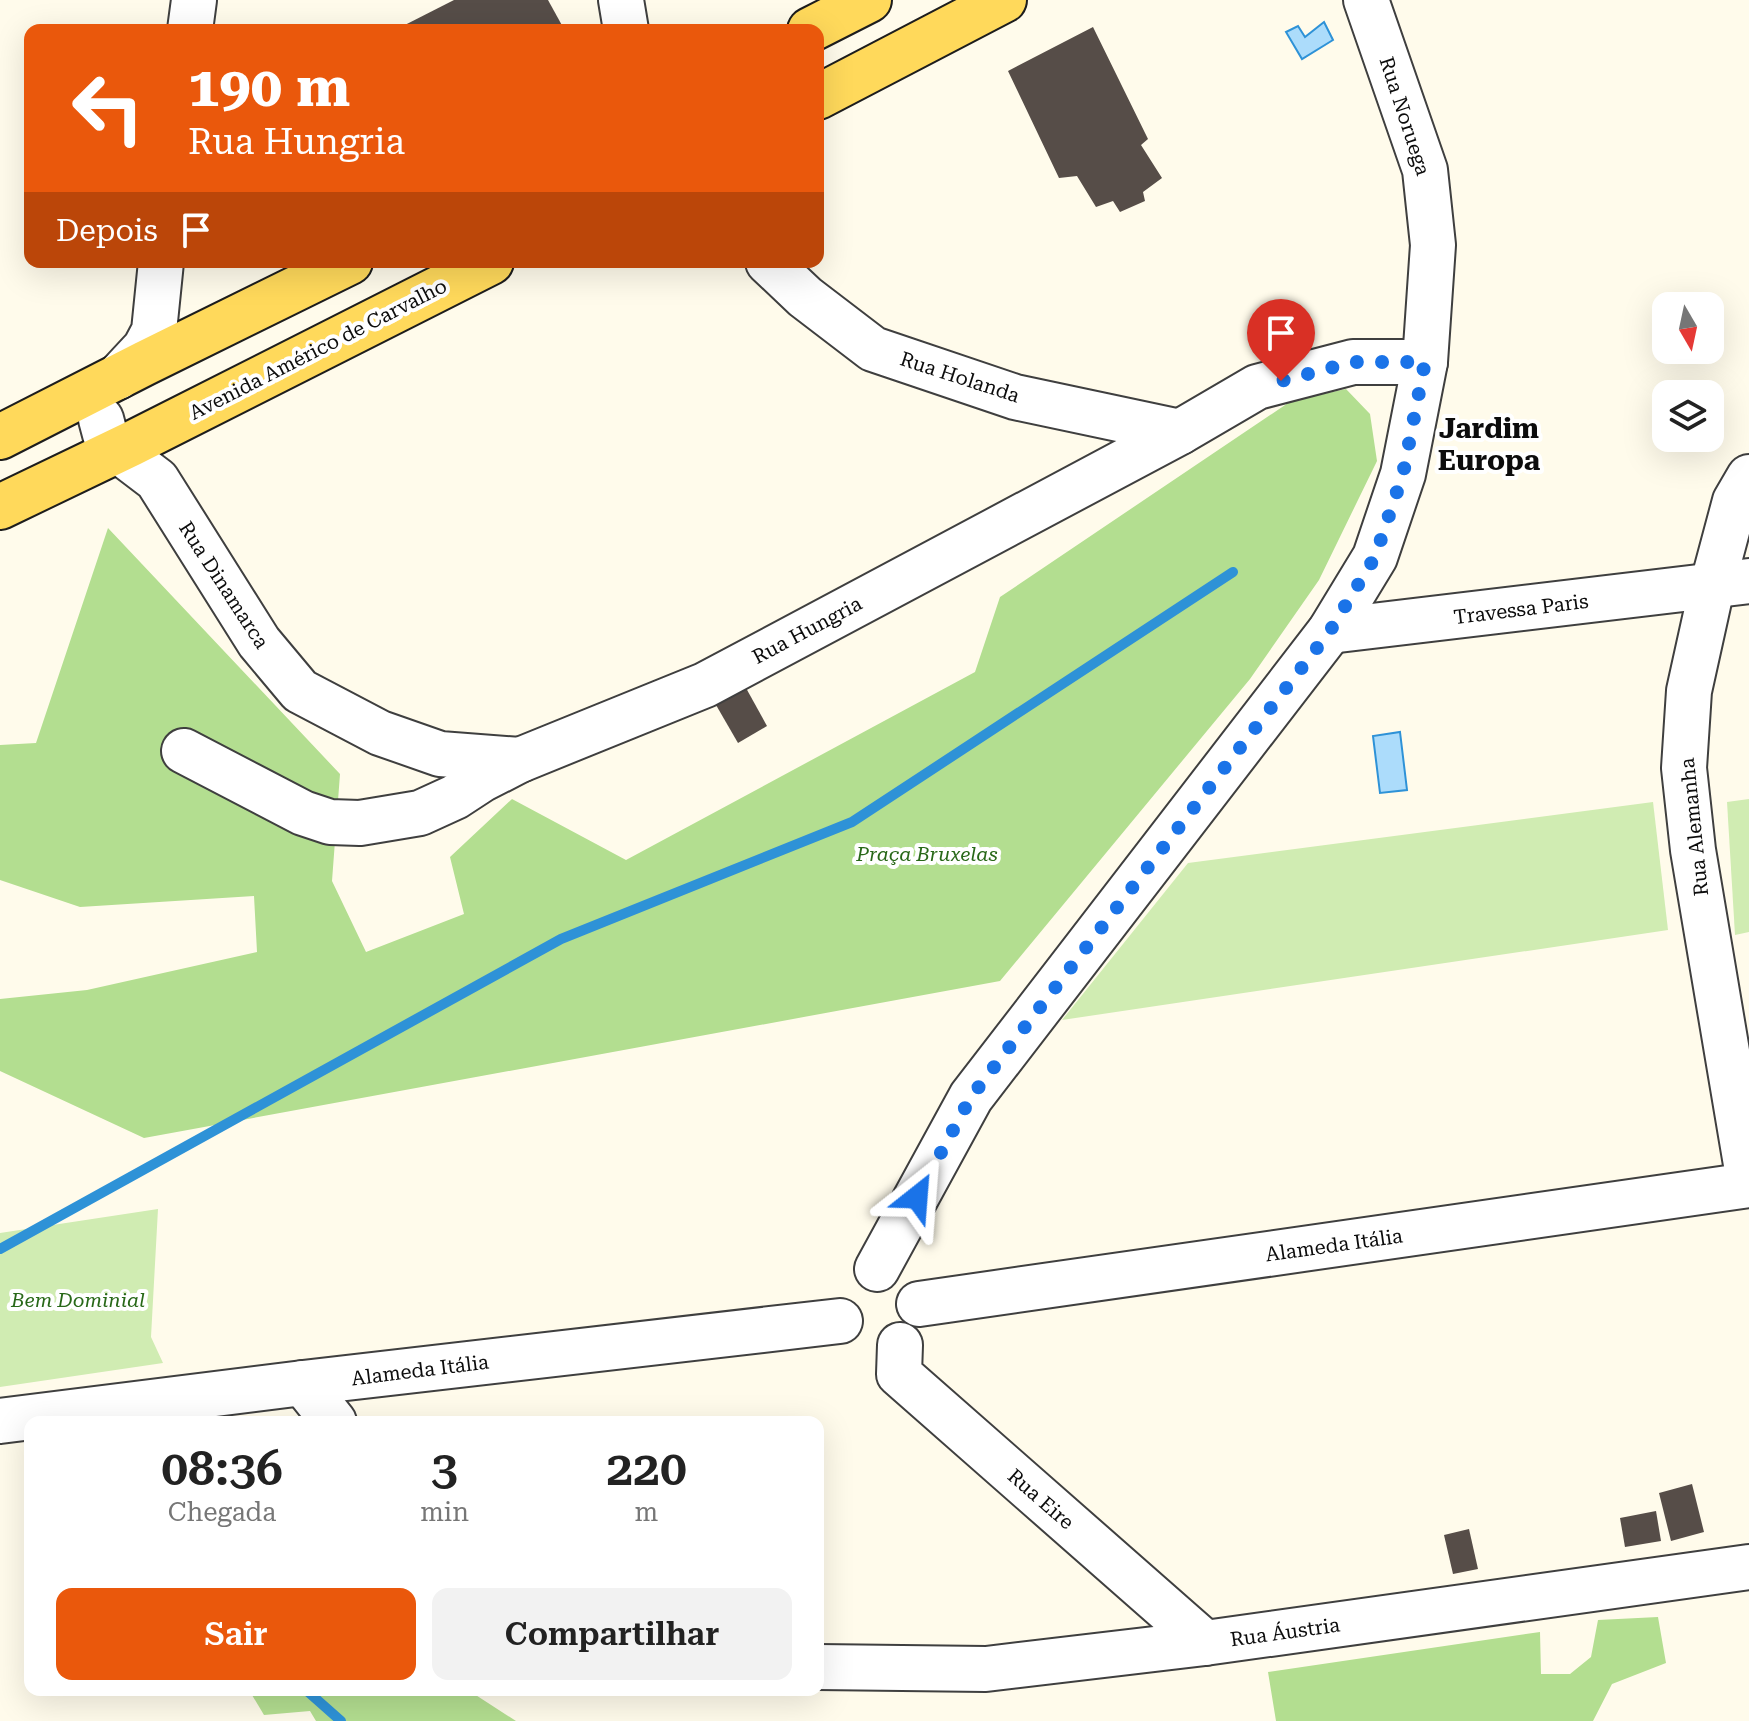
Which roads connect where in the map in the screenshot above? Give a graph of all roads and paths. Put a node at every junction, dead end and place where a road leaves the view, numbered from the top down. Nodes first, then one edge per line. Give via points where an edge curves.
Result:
1 (194, 0) edge
2 (621, 0) edge
3 (869, 0) edge
4 (1004, 0) edge
5 (1366, 0) edge
6 (191, 24) edge
7 (625, 24) edge
8 (822, 24) edge
9 (824, 94) edge
10 (338, 268) edge
11 (478, 268) edge
12 (774, 268) edge
13 (160, 273) edge
14 (214, 329) junction
15 (1425, 362) junction
16 (118, 377) junction
17 (138, 429) junction
18 (1180, 432) junction
19 (0, 437) edge
20 (1749, 477) edge
21 (0, 507) edge
22 (1731, 584) edge
23 (1330, 631) junction
24 (184, 751) dead end
25 (520, 760) junction
26 (1749, 1184) edge
27 (877, 1269) junction
28 (919, 1304) junction
29 (840, 1321) junction
30 (900, 1345) junction
31 (303, 1383) junction
32 (40, 1416) edge
33 (329, 1416) edge
34 (24, 1418) edge
35 (0, 1421) edge
36 (1749, 1567) edge
37 (1205, 1643) junction
38 (824, 1667) edge

1 - 6 street
2 - 7 street
3 - 8 main road
4 - 9 main road
5 - 15 street, Rua Noruega via 1425,170 1433,245
10 - 14 main road
11 - 17 main road, Avenida Américo de Carvalho
12 - 18 street, Rua Holanda via 873,349 1015,397
13 - 14 street via 167,311 179,324
13 - 16 street via 150,341
14 - 16 main road
15 - 18 street, Rua Hungria via 1353,362 1257,387
15 - 23 street, Rua Noruega via 1403,474 1375,557
16 - 17 main road, Avenida Américo de Carvalho via 137,375 160,392 162,402
16 - 19 main road
17 - 21 main road, Avenida Américo de Carvalho
17 - 25 street, Rua Dinamarca via 157,480 259,642 300,691 380,733 440,754
18 - 25 street, Rua Hungria via 705,685
20 - 22 street, Rua Alemanha via 1735,501
22 - 23 street, Travessa Paris
22 - 26 street, Rua Alemanha via 1689,691 1684,768
23 - 27 street, Rua Noruega via 971,1097
24 - 25 street, Rua Hungria via 303,813 330,822 360,823 420,813
26 - 28 street, Alameda Itália
27 - 28 street via 909,1283
27 - 29 street via 846,1286
28 - 30 street via 916,1327
29 - 30 street via 853,1342 864,1347
29 - 31 street, Alameda Itália
30 - 37 street, Rua Eire via 899,1374
31 - 32 street, Alameda Itália
31 - 33 street
34 - 35 street, Alameda Itália
36 - 37 street, Rua Áustria
37 - 38 street, Rua Áustria via 986,1669

